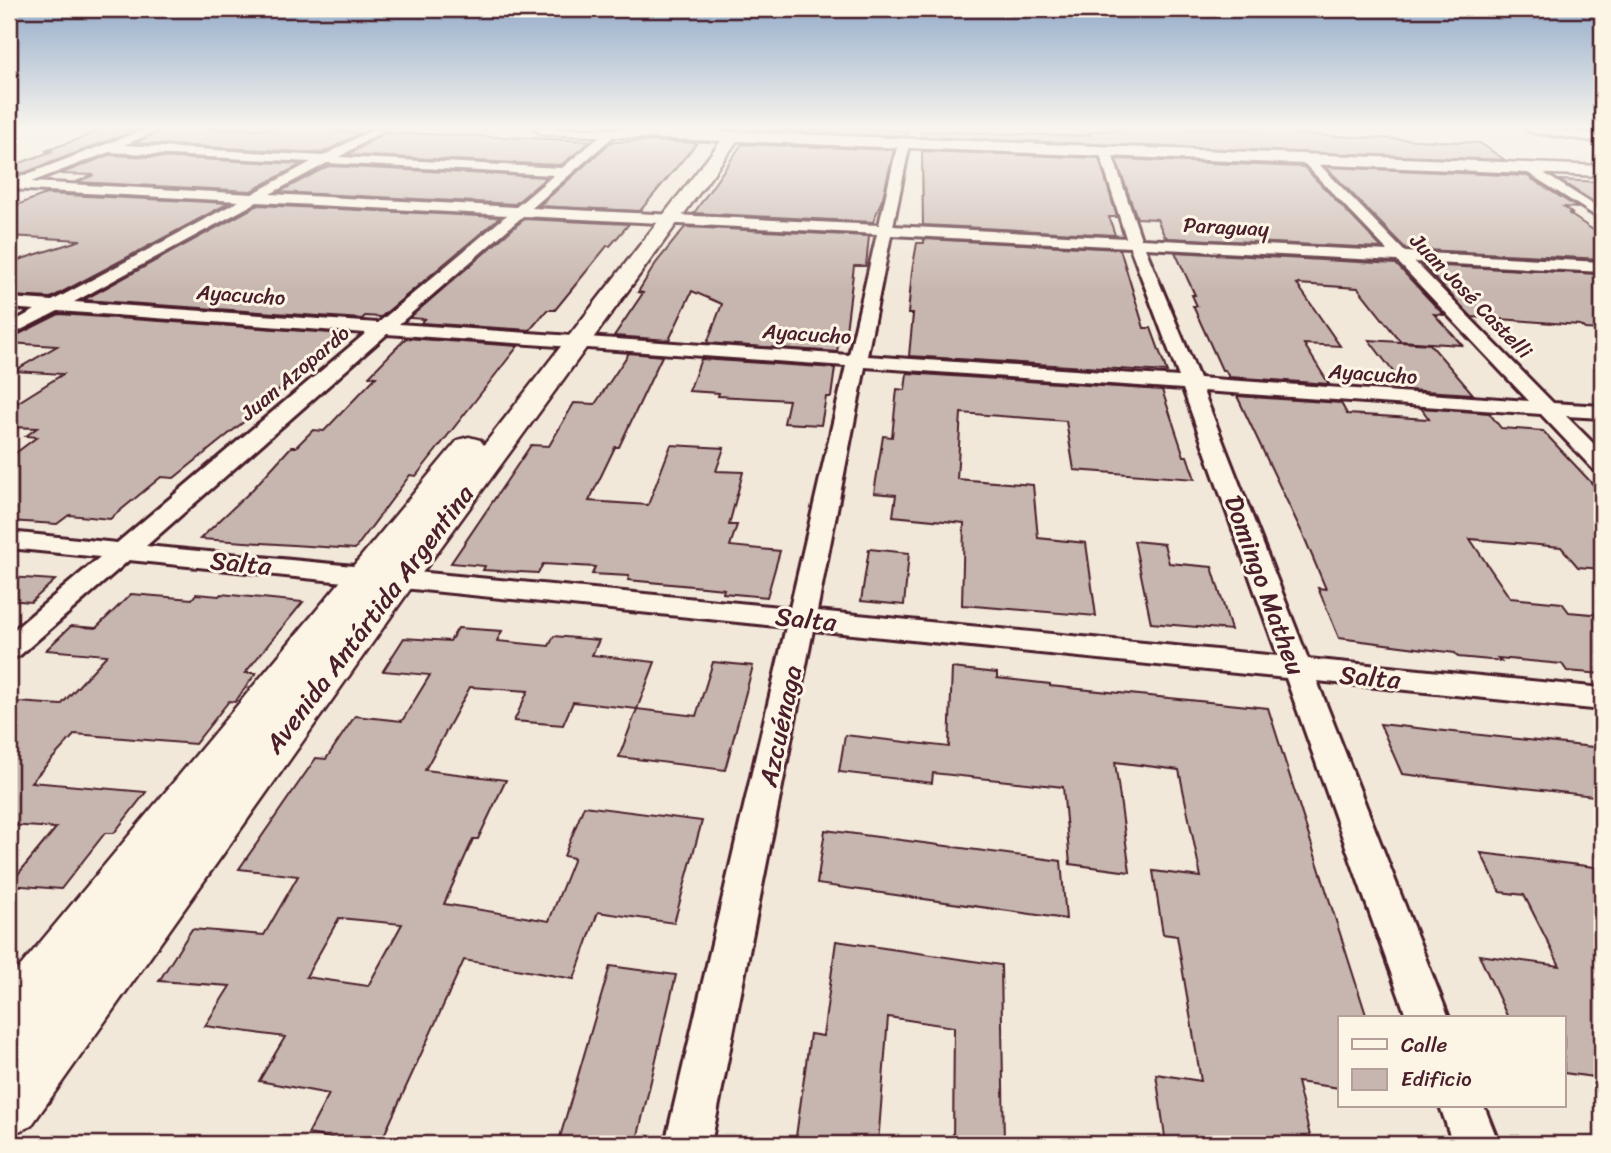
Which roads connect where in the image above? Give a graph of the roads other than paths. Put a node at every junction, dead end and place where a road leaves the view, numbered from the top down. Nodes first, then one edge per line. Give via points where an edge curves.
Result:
1 (282, 183) edge
2 (550, 183) edge
3 (689, 183) edge
4 (896, 183) edge
5 (1115, 183) edge
6 (1330, 183) edge
7 (1552, 183) edge
8 (10, 185) edge
9 (256, 197) junction
10 (518, 210) junction
11 (1602, 216) edge
12 (663, 217) junction
13 (887, 229) junction
14 (1135, 242) junction
15 (1402, 258) junction
16 (1602, 267) edge
17 (9, 303) edge
18 (56, 306) junction
19 (383, 328) junction
20 (9, 331) edge
21 (567, 340) junction
22 (858, 361) junction
23 (1191, 384) junction
24 (1549, 408) junction
25 (1602, 412) edge
26 (1602, 466) edge
27 (9, 540) edge
28 (121, 551) junction
29 (381, 578) junction
30 (803, 618) junction
31 (9, 649) edge
32 (1296, 670) junction
33 (1602, 699) edge
34 (1427, 1016) edge
35 (9, 1025) edge
36 (9, 1104) edge
37 (1463, 1108) edge
38 (688, 1144) edge
39 (1476, 1144) edge

1 - 9 street
2 - 10 street, Juan Azopardo
3 - 12 main road, Avenida Antártida Argentina
4 - 13 street, Azcuénaga
5 - 14 street, Domingo Matheu
6 - 15 street, Juan José Castelli
7 - 11 street
8 - 9 street, Paraguay
9 - 10 street, Paraguay
9 - 18 street
10 - 12 street, Paraguay
10 - 19 street, Juan Azopardo
12 - 13 street, Paraguay
12 - 21 main road, Avenida Antártida Argentina
13 - 14 street, Paraguay
13 - 22 street, Azcuénaga
14 - 15 street, Paraguay
14 - 23 street, Domingo Matheu
15 - 16 street, Paraguay
15 - 24 street, Juan José Castelli
17 - 18 street, Ayacucho
18 - 19 street, Ayacucho
18 - 20 street
19 - 21 street, Ayacucho
19 - 28 street, Juan Azopardo
21 - 22 street, Ayacucho
21 - 29 main road, Avenida Antártida Argentina
22 - 23 street, Ayacucho
22 - 30 street, Azcuénaga
23 - 24 street, Ayacucho
23 - 32 street, Domingo Matheu
24 - 25 street, Ayacucho
24 - 26 street, Juan José Castelli
27 - 28 street, Salta
28 - 29 street, Salta
28 - 31 street, Juan Azopardo
29 - 30 street, Salta
29 - 35 main road, Avenida Antártida Argentina
29 - 36 main road, Avenida Antártida Argentina
30 - 32 street, Salta
30 - 38 street, Azcuénaga
32 - 33 street, Salta
32 - 34 street, Domingo Matheu
37 - 39 street

